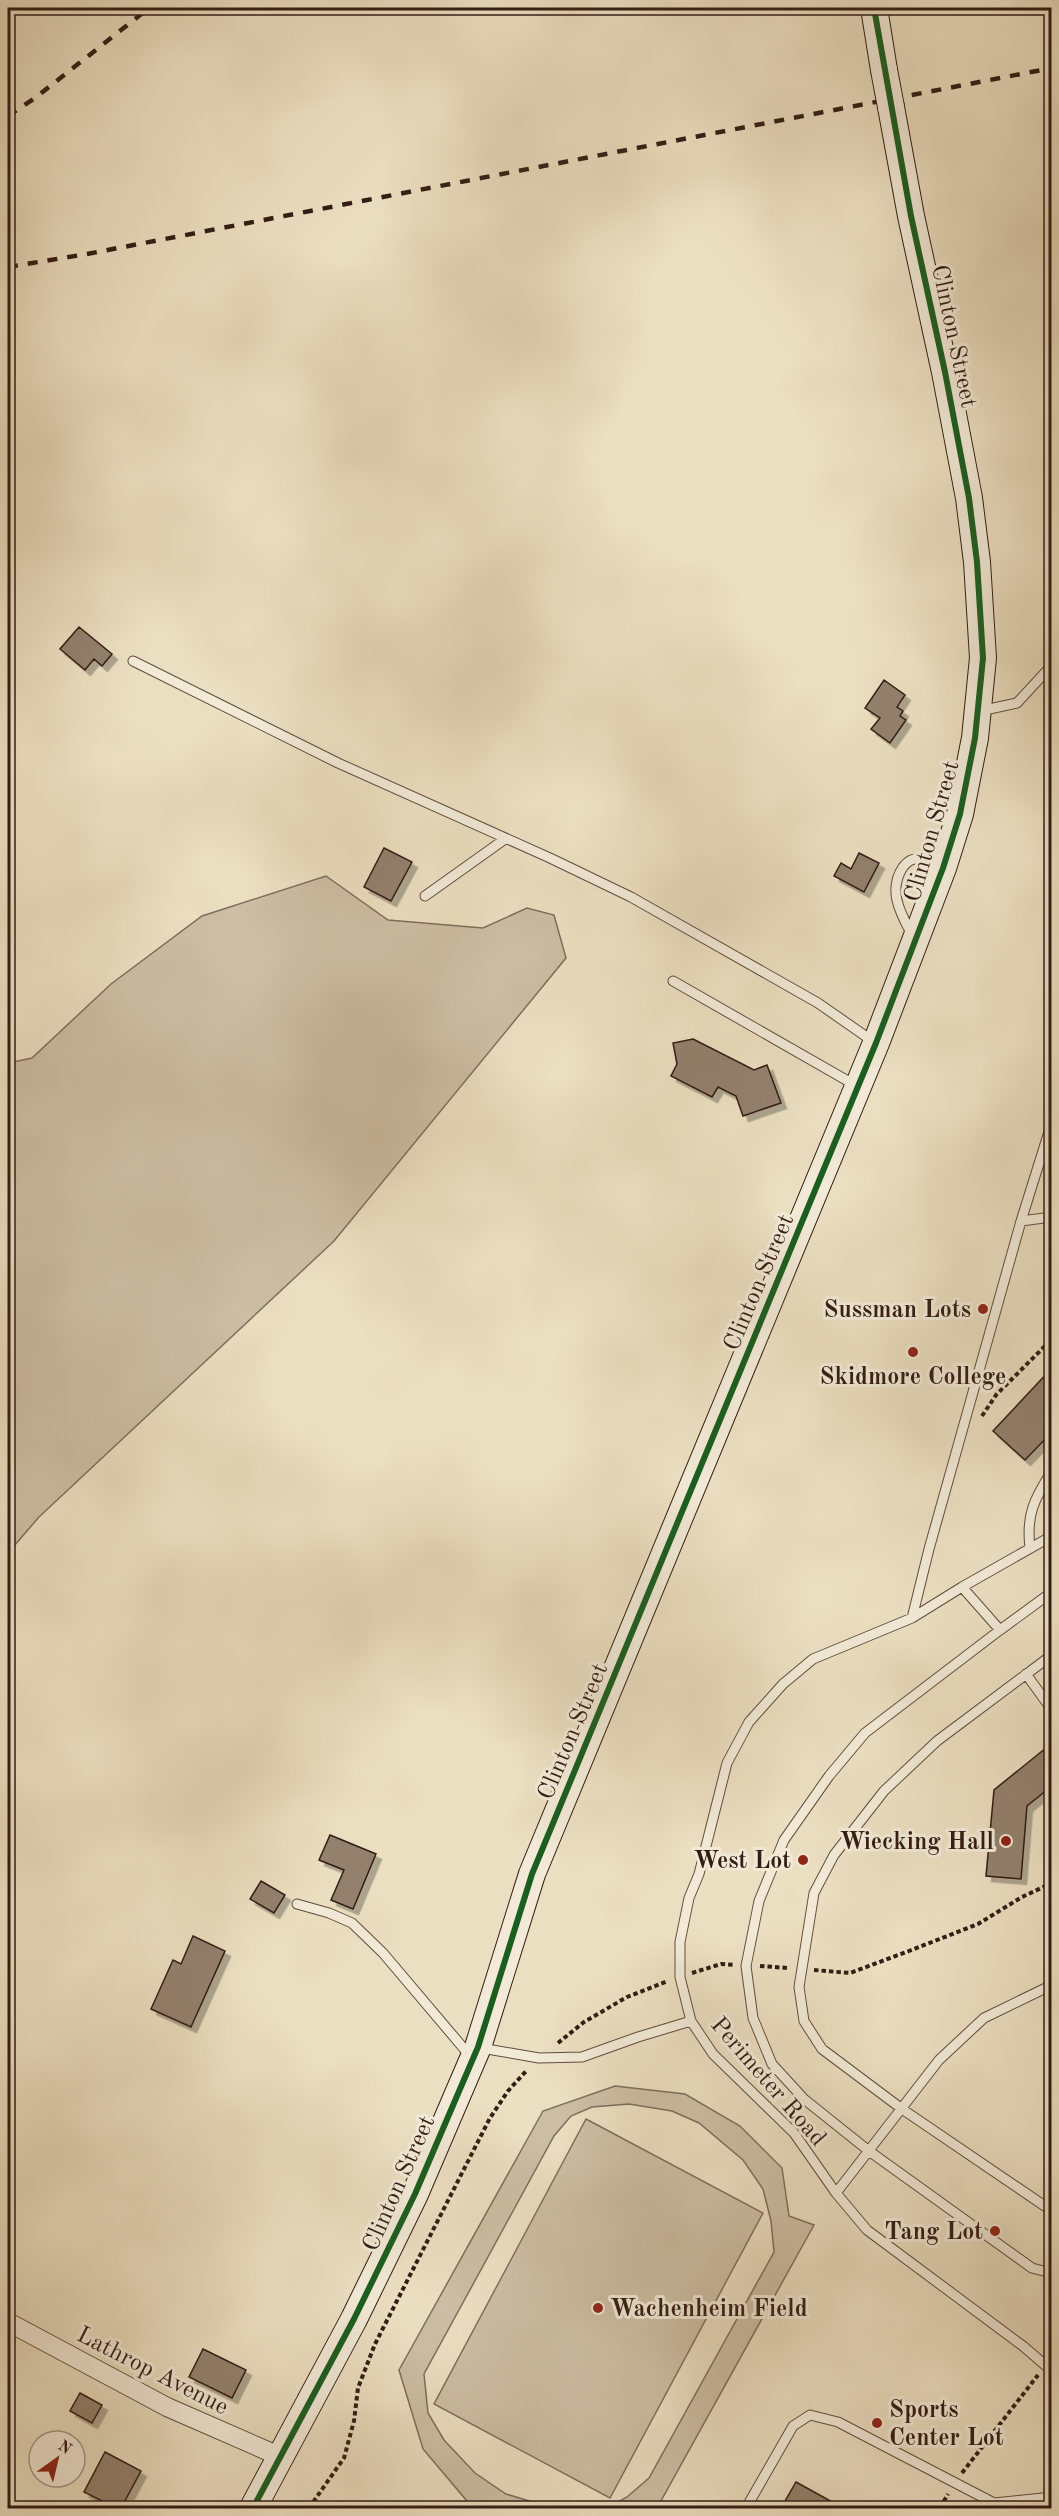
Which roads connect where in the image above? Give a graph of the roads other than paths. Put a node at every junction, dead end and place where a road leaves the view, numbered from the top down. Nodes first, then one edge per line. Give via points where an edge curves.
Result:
1 (874, 8) edge
2 (133, 661) dead end
3 (1052, 665) edge
4 (978, 711) junction
5 (505, 839) junction
6 (944, 868) junction
7 (425, 896) dead end
8 (916, 943) junction
9 (673, 981) dead end
10 (876, 1043) junction
11 (858, 1087) junction
12 (1052, 1122) edge
13 (1052, 1217) edge
14 (1021, 1221) junction
15 (1052, 1471) edge
16 (1052, 1536) edge
17 (1030, 1548) junction
18 (962, 1587) junction
19 (1052, 1592) edge
20 (912, 1618) junction
21 (1000, 1630) junction
22 (1052, 1655) edge
23 (1026, 1674) junction
24 (1052, 1710) edge
25 (297, 1904) dead end
26 (1052, 1985) edge
27 (691, 2021) junction
28 (475, 2053) junction
29 (902, 2109) junction
30 (869, 2151) junction
31 (836, 2193) junction
32 (1052, 2211) edge
33 (1052, 2271) edge
34 (8, 2322) edge
35 (1049, 2368) edge
36 (279, 2456) junction
37 (1052, 2497) edge
38 (253, 2508) edge
39 (746, 2508) edge

1 - 4 street, Clinton Street, bridge via 911,216 969,498 983,658
2 - 5 lane via 338,763
3 - 4 lane via 1017,703
4 - 6 street, Clinton Street via 960,814
5 - 7 lane
5 - 10 lane via 631,897 704,937
6 - 8 street, Clinton Street
6 - 8 lane via 918,858 907,862 897,876 895,892
8 - 10 street, Clinton Street
9 - 11 lane
10 - 11 street, Clinton Street
11 - 28 street, Clinton Street via 532,1874
12 - 14 lane
13 - 14 lane
14 - 20 lane
15 - 17 lane via 1035,1498 1027,1526
16 - 17 lane, Perimeter Road
17 - 18 lane, Perimeter Road
18 - 20 lane, Perimeter Road
18 - 21 lane
19 - 21 lane
20 - 27 lane, Perimeter Road via 813,1659 783,1684 749,1722 727,1763 680,1942 680,1977
21 - 30 lane via 865,1733 784,1840 759,1901 746,1966 753,2018 772,2064 804,2099
22 - 23 lane
23 - 24 lane
23 - 29 lane via 929,1748 884,1791 834,1855 814,1893 799,1987 804,2021 822,2049
25 - 28 lane via 352,1923
26 - 29 lane via 984,2018 939,2060
27 - 28 lane via 582,2057
27 - 31 lane, Perimeter Road via 713,2054 794,2133
28 - 36 street, Clinton Street via 415,2194 354,2319
29 - 30 lane
29 - 32 lane
30 - 31 lane
30 - 33 lane via 1032,2268
31 - 35 lane, Perimeter Road via 867,2230
34 - 36 street, Lathrop Avenue via 167,2407
36 - 38 street, Clinton Street
37 - 39 lane via 994,2503 838,2422 810,2415 793,2426

